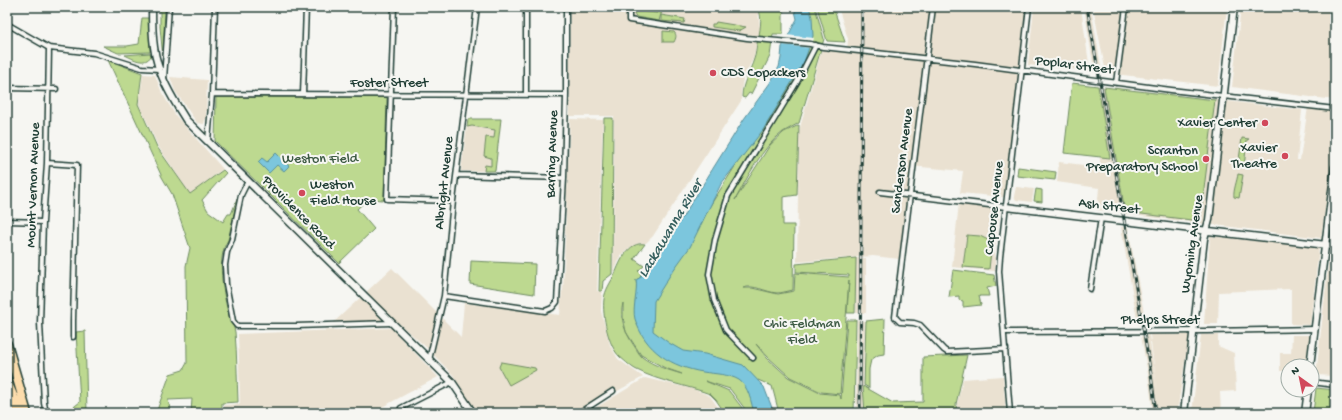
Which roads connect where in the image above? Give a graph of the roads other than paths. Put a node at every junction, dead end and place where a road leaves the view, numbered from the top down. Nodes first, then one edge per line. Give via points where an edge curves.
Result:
1 (152, 7) edge
2 (169, 7) edge
3 (215, 7) edge
4 (306, 7) edge
5 (394, 7) edge
6 (477, 7) edge
7 (526, 7) edge
8 (566, 7) edge
9 (629, 7) edge
10 (933, 7) edge
11 (1029, 7) edge
12 (1126, 7) edge
13 (1234, 7) edge
14 (7, 24) edge
15 (816, 45) junction
16 (49, 48) junction
17 (926, 59) junction
18 (160, 69) junction
19 (1021, 70) junction
20 (164, 81) junction
21 (1116, 83) junction
22 (7, 88) edge
23 (48, 89) junction
24 (56, 89) dead end
25 (212, 94) junction
26 (304, 94) junction
27 (392, 94) junction
28 (466, 95) junction
29 (526, 95) junction
30 (566, 95) junction
31 (1224, 96) junction
32 (1335, 109) edge
33 (208, 142) junction
34 (47, 163) junction
35 (1335, 167) edge
36 (457, 174) junction
37 (564, 178) junction
38 (248, 181) junction
39 (880, 192) dead end
40 (910, 195) junction
41 (453, 201) junction
42 (1006, 207) junction
43 (1101, 218) junction
44 (7, 221) edge
45 (43, 222) junction
46 (1206, 231) junction
47 (1325, 245) junction
48 (1335, 246) edge
49 (1090, 290) dead end
50 (444, 296) junction
51 (392, 323) junction
52 (1315, 329) junction
53 (1005, 332) junction
54 (1195, 332) junction
55 (73, 337) dead end
56 (7, 344) edge
57 (1006, 349) junction
58 (753, 358) dead end
59 (1311, 358) edge
60 (429, 360) junction
61 (7, 382) edge
62 (452, 382) junction
63 (1320, 383) edge
64 (1335, 384) edge
65 (613, 391) dead end
66 (1307, 398) edge
67 (7, 399) edge
68 (13, 413) edge
69 (21, 413) edge
70 (27, 413) edge
71 (46, 413) edge
72 (404, 413) edge
73 (473, 413) edge
74 (579, 413) edge
75 (1010, 413) edge
76 (1184, 413) edge
77 (1305, 413) edge

1 - 18 main road, Providence Road via 154,48
2 - 20 street
3 - 25 street
4 - 26 street
5 - 27 street
6 - 28 street, Albright Avenue
7 - 29 street
8 - 30 street, Barring Avenue
9 - 15 street, Poplar Street via 629,20 747,38
10 - 17 street, Sanderson Avenue
11 - 19 street, Capouse Avenue
12 - 21 street
13 - 31 main road, Wyoming Avenue
14 - 16 street
15 - 17 street, Poplar Street
15 - 58 street via 797,82 728,196 715,240 709,274 714,300 726,330
16 - 18 street via 94,52 142,68
16 - 23 street, Mount Vernon Avenue
17 - 19 street, Poplar Street
17 - 40 street, Sanderson Avenue
18 - 20 main road, Providence Road
19 - 21 street, Poplar Street
19 - 42 street, Capouse Avenue
20 - 33 main road, Providence Road via 186,120
21 - 31 street, Poplar Street
22 - 23 street
23 - 24 street
23 - 34 street, Mount Vernon Avenue
25 - 26 street, Foster Street
25 - 33 street
26 - 27 street, Foster Street
27 - 28 street, Foster Street
27 - 41 street via 387,199
28 - 29 street, Foster Street
28 - 36 street, Albright Avenue
29 - 30 street, Foster Street
30 - 37 street, Barring Avenue
31 - 32 street, Poplar Street
31 - 46 main road, Wyoming Avenue
33 - 38 main road, Providence Road
34 - 45 street, Mount Vernon Avenue
34 - 55 street via 77,165
35 - 47 main road
36 - 37 street
36 - 41 street, Albright Avenue
37 - 50 street, Barring Avenue via 557,302 552,308 545,311
38 - 51 main road, Providence Road
38 - 51 street via 241,195 224,265 233,320 237,326
39 - 40 street, Ash Street
40 - 42 street, Ash Street
40 - 57 street, Sanderson Avenue via 895,317 899,321 920,325 947,352
41 - 50 street, Albright Avenue
42 - 43 main road, Ash Street
42 - 53 street, Capouse Avenue via 1000,253
43 - 46 main road, Ash Street
43 - 49 street
44 - 45 street
45 - 71 street, Mount Vernon Avenue via 40,323
46 - 47 main road, Ash Street
46 - 54 main road, Wyoming Avenue
47 - 48 main road, Ash Street
47 - 52 main road
50 - 60 street, Albright Avenue
51 - 60 main road, Providence Road
52 - 54 street, Phelps Street
52 - 59 main road
53 - 54 street, Phelps Street
53 - 57 street, Capouse Avenue
54 - 76 main road, Wyoming Avenue
56 - 70 highway
57 - 75 street, Capouse Avenue
60 - 62 main road, Providence Road
61 - 69 highway
62 - 72 street via 401,408
62 - 73 main road, Providence Road
63 - 64 street
65 - 74 street
66 - 77 main road
67 - 68 highway

